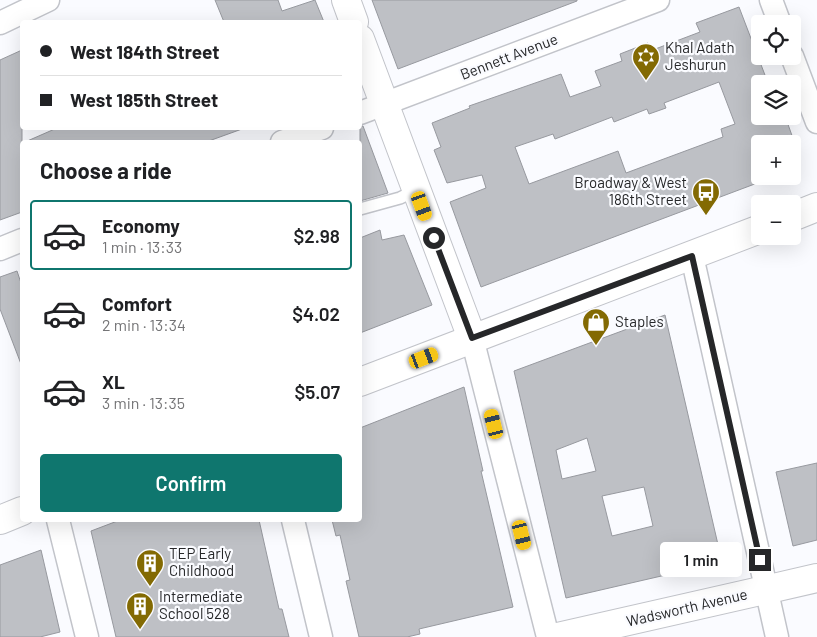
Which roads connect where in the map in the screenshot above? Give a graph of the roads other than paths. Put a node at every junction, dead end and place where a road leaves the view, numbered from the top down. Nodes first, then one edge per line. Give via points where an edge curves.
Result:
1 (48, 0) edge
2 (346, 0) edge
3 (658, 0) edge
4 (771, 0) edge
5 (777, 15) edge
6 (353, 20) edge
7 (0, 24) edge
8 (362, 51) edge
9 (796, 65) edge
10 (372, 109) edge
11 (817, 120) edge
12 (316, 130) edge
13 (288, 140) edge
14 (416, 190) junction
15 (817, 207) edge
16 (362, 208) edge
17 (801, 213) edge
18 (751, 233) edge
19 (20, 241) edge
20 (0, 249) edge
21 (692, 256) junction
22 (472, 338) junction
23 (362, 381) edge
24 (20, 512) edge
25 (0, 520) edge
26 (58, 522) edge
27 (294, 522) edge
28 (817, 578) edge
29 (766, 590) junction
30 (87, 637) edge
31 (321, 637) edge
32 (548, 637) edge
33 (558, 637) edge
34 (777, 637) edge

1 - 7 street
2 - 6 street
3 - 10 street, Bennett Avenue
4 - 5 street
8 - 10 street
9 - 11 street
10 - 14 street
12 - 13 street
14 - 16 lane
14 - 22 street
15 - 17 street
18 - 21 street
19 - 20 street
21 - 22 street
21 - 29 street
22 - 23 street
22 - 32 street
24 - 25 street
26 - 30 street
27 - 31 street
28 - 29 street, Wadsworth Avenue
29 - 33 street, Wadsworth Avenue
29 - 34 street

